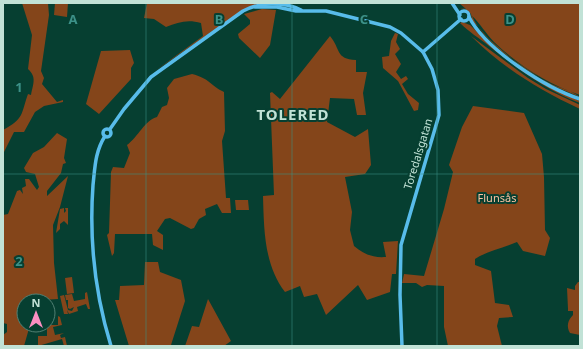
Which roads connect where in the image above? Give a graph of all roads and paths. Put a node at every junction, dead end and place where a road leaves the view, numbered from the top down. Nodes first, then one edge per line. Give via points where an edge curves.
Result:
1 (452, 3) edge
2 (455, 6) junction
3 (464, 11) junction
4 (460, 14) junction
5 (469, 17) junction
6 (461, 19) junction
7 (465, 21) junction
8 (478, 30) junction
9 (423, 52) junction
10 (580, 99) edge
11 (111, 346) edge
12 (402, 346) edge

1 - 2 street
2 - 3 street
2 - 4 street
3 - 4 street
3 - 5 street
4 - 6 street
5 - 7 street
5 - 8 street
6 - 7 street
6 - 9 street
7 - 8 street
8 - 10 street via 519,66 551,86
9 - 11 street, Toredalsgatan via 390,27 329,12 255,6 238,15 151,77 110,130 104,130 105,136 98,148 95,163 91,225 96,284
9 - 12 street, Toredalsgatan via 437,83 439,115 401,245

